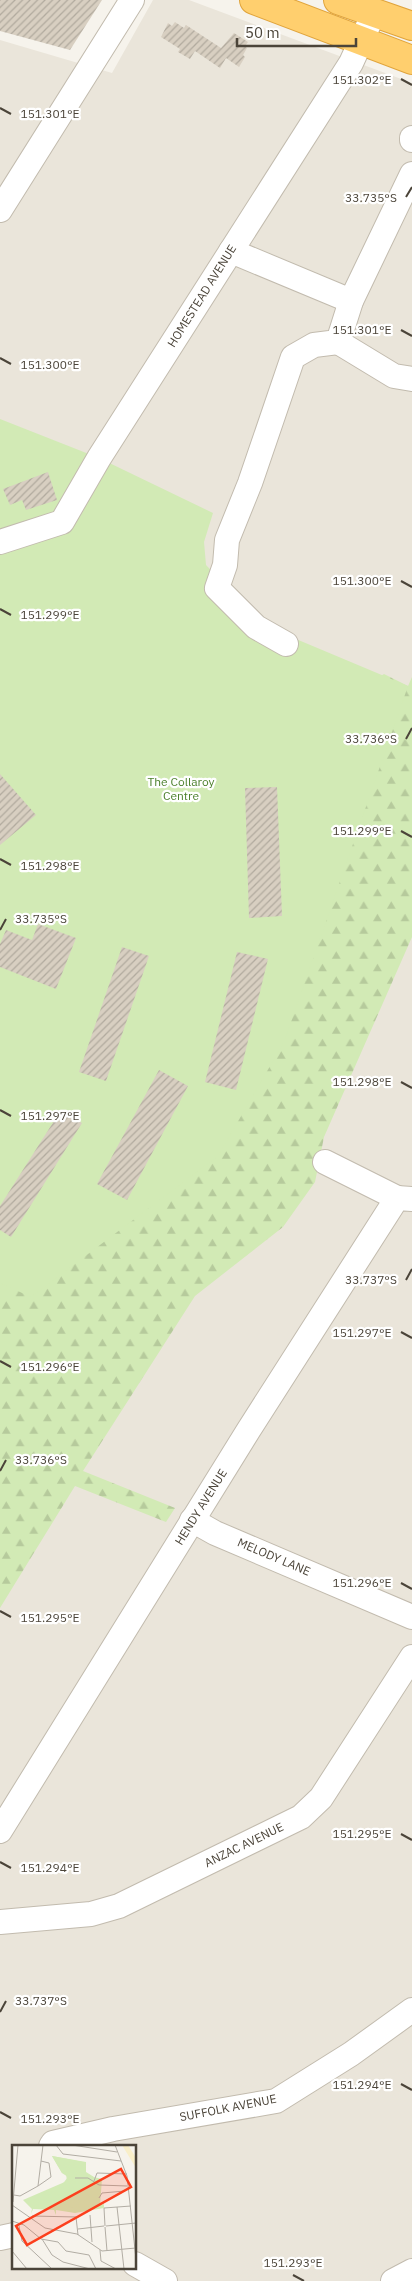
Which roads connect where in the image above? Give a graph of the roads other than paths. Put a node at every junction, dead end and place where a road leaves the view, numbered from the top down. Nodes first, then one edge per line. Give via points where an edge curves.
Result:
1 (132, 0) edge
2 (254, 0) edge
3 (338, 0) edge
4 (374, 13) junction
5 (412, 26) edge
6 (362, 42) junction
7 (412, 60) edge
8 (412, 174) edge
9 (0, 210) edge
10 (231, 251) junction
11 (351, 301) junction
12 (338, 342) junction
13 (412, 379) edge
14 (0, 542) edge
15 (286, 644) dead end
16 (325, 1162) dead end
17 (404, 1199) edge
18 (192, 1520) junction
19 (412, 1617) edge
20 (412, 1657) edge
21 (0, 1831) edge
22 (0, 1922) edge
23 (412, 2010) edge
24 (52, 2145) edge
25 (136, 2265) edge
26 (412, 2271) edge
27 (165, 2281) edge
28 (393, 2281) edge

1 - 9 street
2 - 6 highway
3 - 4 highway
4 - 5 highway
4 - 6 street, HOMESTEAD AVENUE
6 - 7 highway
6 - 10 street, HOMESTEAD AVENUE
8 - 11 street
10 - 11 street
10 - 14 street, HOMESTEAD AVENUE via 62,522
11 - 12 street
12 - 13 street via 394,376
12 - 15 street via 314,345 293,357 227,540 225,565 217,588 256,627
16 - 17 street
17 - 18 street, HENDY AVENUE
18 - 19 street, MELODY LANE
18 - 21 street, HENDY AVENUE
20 - 22 street, ANZAC AVENUE via 321,1798 302,1817 119,1906 91,1914
23 - 24 street, SUFFOLK AVENUE via 351,2054 276,2101 113,2129
25 - 27 street
26 - 28 street

